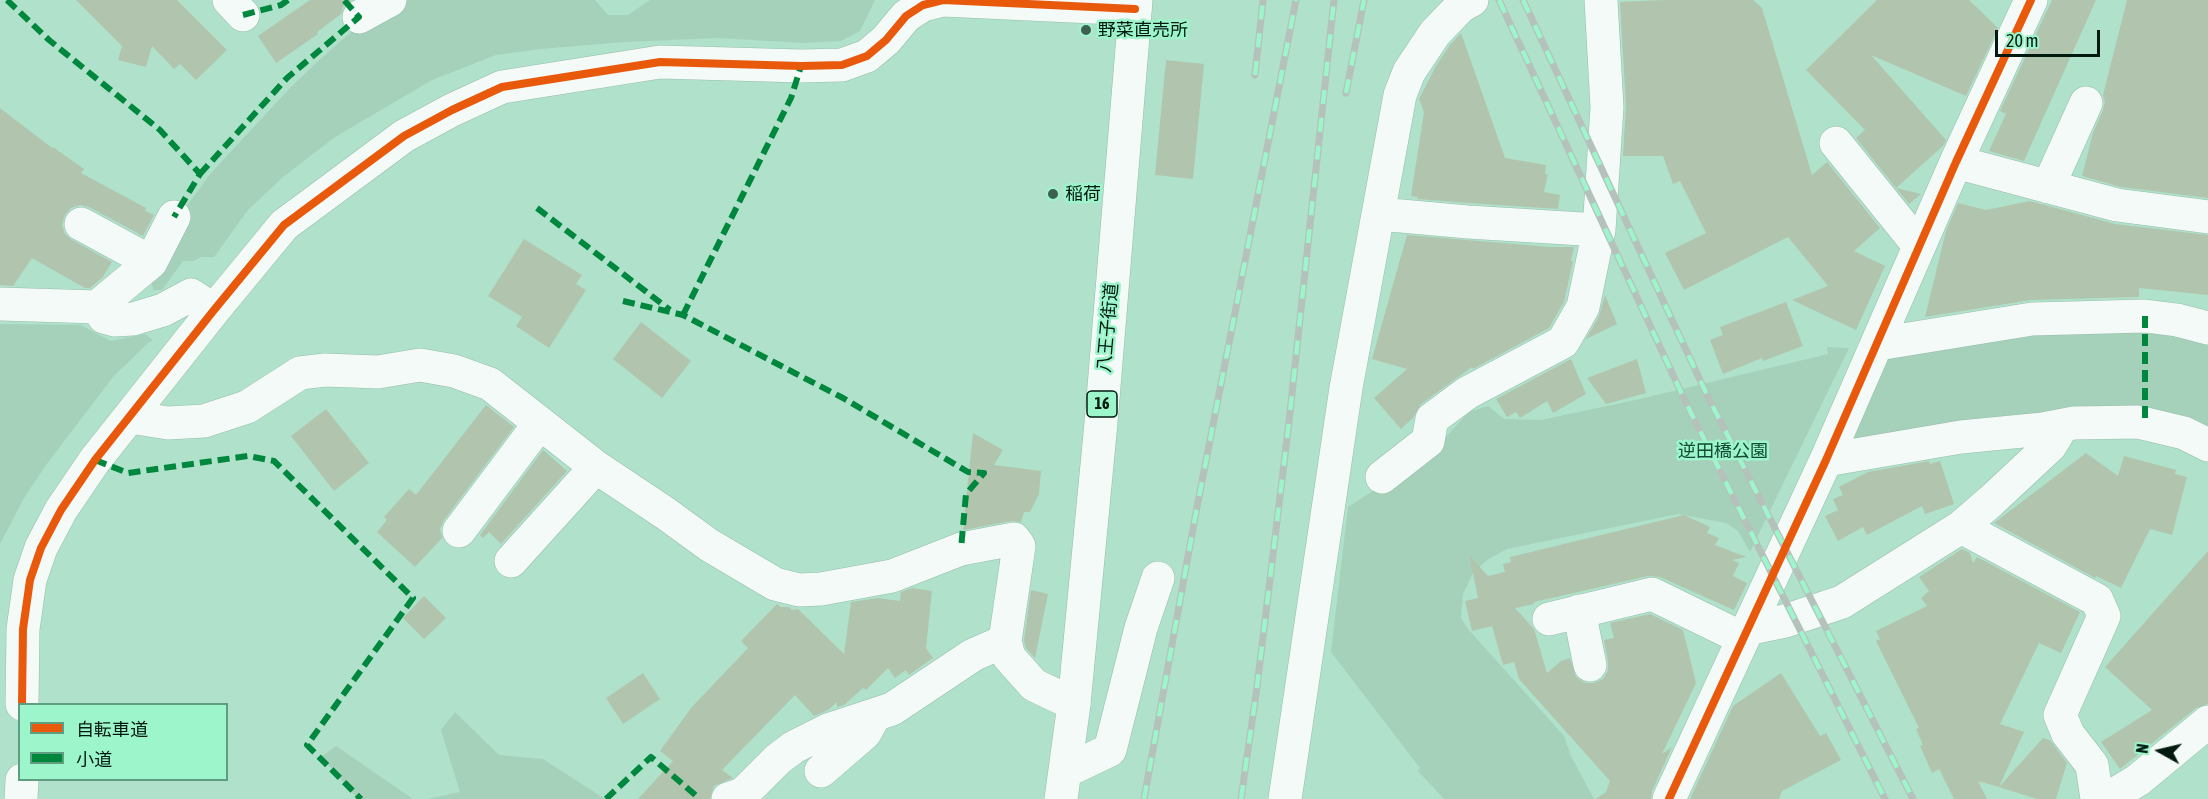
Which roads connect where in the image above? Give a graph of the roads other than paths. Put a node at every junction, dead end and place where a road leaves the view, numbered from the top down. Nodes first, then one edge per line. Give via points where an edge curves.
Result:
1 (390, 0) edge
2 (975, 0) edge
3 (1472, 0) edge
4 (1601, 0) edge
5 (2031, 0) edge
6 (1136, 4) edge
7 (359, 17) dead end
8 (2086, 103) dead end
9 (1836, 143) dead end
10 (1956, 162) junction
11 (2048, 187) junction
12 (1379, 214) junction
13 (174, 217) dead end
14 (2208, 217) edge
15 (81, 224) dead end
16 (1599, 230) junction
17 (1919, 246) junction
18 (151, 262) junction
19 (0, 304) edge
20 (97, 307) junction
21 (213, 310) junction
22 (2208, 328) edge
23 (1878, 344) junction
24 (130, 417) junction
25 (540, 423) junction
26 (2063, 425) junction
27 (2208, 445) edge
28 (1826, 460) junction
29 (596, 467) junction
30 (1382, 477) dead end
31 (1961, 527) junction
32 (459, 531) dead end
33 (511, 561) dead end
34 (1158, 578) dead end
35 (13, 606) edge
36 (1744, 634) junction
37 (1005, 641) junction
38 (1590, 665) dead end
39 (22, 703) edge
40 (1074, 704) junction
41 (874, 715) junction
42 (2208, 722) edge
43 (821, 771) dead end
44 (22, 781) edge
45 (1064, 785) edge
46 (21, 799) edge
47 (728, 799) edge
48 (1285, 799) edge
49 (1669, 799) edge
50 (2097, 799) edge
51 (2107, 799) edge

1 - 7 main road
2 - 6 main road
2 - 21 main road via 943,0 923,5 906,16 867,56 842,65 660,62 502,87 404,136 284,225
3 - 12 main road via 1435,33 1409,72 1400,95
4 - 16 main road via 1607,107
5 - 10 main road
6 - 40 main road, 八王子街道 / 16
8 - 11 main road
9 - 17 main road
10 - 11 main road
10 - 17 main road
11 - 14 main road via 2117,205
12 - 16 main road
12 - 48 main road via 1346,388 1339,501
13 - 18 main road
15 - 18 main road
16 - 30 main road via 1583,307 1563,342 1467,393 1432,418 1428,441
17 - 23 main road
18 - 20 main road
19 - 20 main road
20 - 21 main road via 104,317 133,319 163,310 191,295
21 - 24 main road
22 - 23 main road via 2145,316 2032,319
23 - 28 main road
24 - 25 main road via 168,423 204,421 247,407 300,373 378,372 420,365 454,371 490,384
24 - 35 main road via 60,510 30,580
25 - 29 main road
25 - 32 main road
26 - 27 main road via 2138,422 2184,433
26 - 28 main road via 1962,436
26 - 31 main road via 2050,446
28 - 36 main road
29 - 33 main road
29 - 37 main road via 709,545 775,584 800,590 892,576 961,549 1014,539 1019,546
31 - 36 main road via 1842,602
31 - 50 main road via 2097,600 2104,616 2060,716 2068,735 2091,765
34 - 45 main road via 1110,750
35 - 39 main road via 23,629
36 - 38 main road via 1652,594 1564,615
36 - 49 main road
37 - 40 main road via 1009,657 1034,685
37 - 41 main road via 973,655 892,710
40 - 45 main road, 八王子街道 / 16
41 - 43 main road via 866,733
41 - 47 main road via 828,730 794,747 742,794
42 - 51 main road via 2138,780
44 - 46 main road

